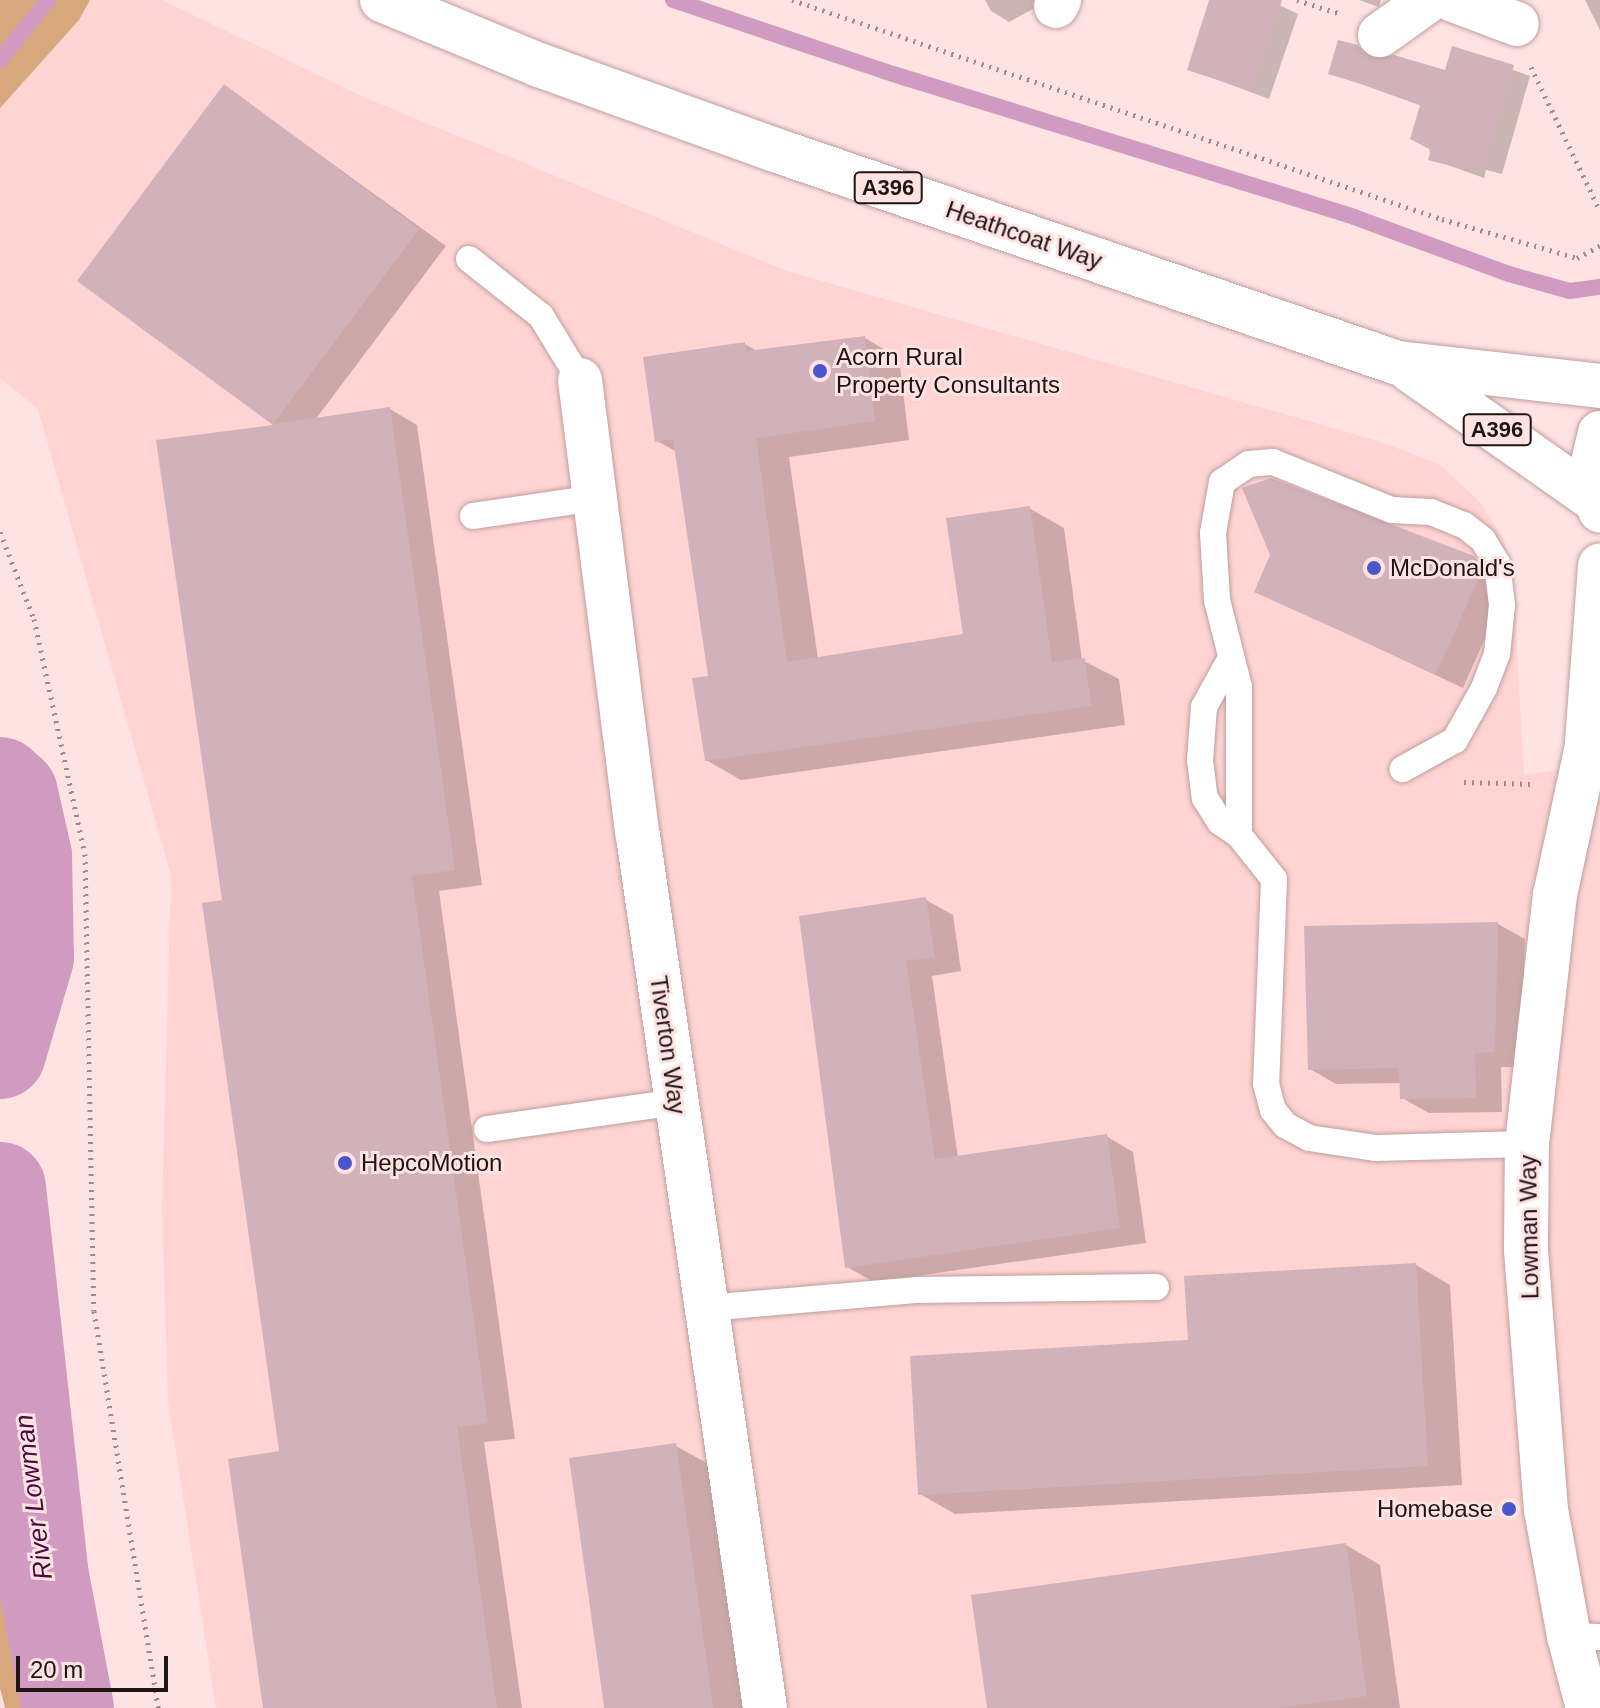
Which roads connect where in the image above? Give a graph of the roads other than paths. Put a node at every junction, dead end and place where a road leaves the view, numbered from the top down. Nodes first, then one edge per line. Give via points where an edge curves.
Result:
1 (382, 0) edge
2 (1429, 0) edge
3 (1453, 0) edge
4 (1517, 24) road end
5 (1380, 35) dead end
6 (469, 259) dead end
7 (1398, 363) junction
8 (580, 380) joint
9 (1600, 386) edge
10 (1600, 433) edge
11 (596, 498) junction
12 (1598, 506) edge
13 (473, 516) dead end
14 (1600, 565) edge
15 (1231, 658) junction
16 (1593, 729) edge
17 (1403, 769) dead end
18 (1239, 835) junction
19 (677, 1102) junction
20 (487, 1129) dead end
21 (1527, 1144) junction
22 (1156, 1287) dead end
23 (707, 1308) junction
24 (1584, 1636) edge
25 (765, 1708) edge
26 (1588, 1708) edge

1 - 7 street, Heathcoat Way / A396 via 539,65 760,144
2 - 5 street
3 - 4 street
6 - 8 lane via 541,316
7 - 9 street, Heathcoat Way / A396
7 - 12 street, Heathcoat Way / A396
8 - 11 street, Tiverton Way
10 - 12 street via 1590,475
11 - 13 lane
11 - 19 street, Tiverton Way
14 - 16 street, Lowman Way
15 - 17 lane via 1217,600 1213,533 1222,482 1249,464 1273,462 1392,510 1431,512 1464,525 1483,540 1497,563 1502,605 1497,654 1455,740
15 - 18 lane via 1239,687
15 - 18 lane via 1204,707 1200,760 1205,798 1220,822
16 - 21 street, Lowman Way via 1555,895
18 - 21 lane via 1274,879 1266,1084 1273,1110 1285,1125 1309,1138 1376,1148
19 - 20 lane
19 - 23 street, Tiverton Way
21 - 24 street, Lowman Way via 1526,1250 1546,1510
22 - 23 lane via 915,1290
23 - 25 street, Tiverton Way
24 - 26 street, Lowman Way

